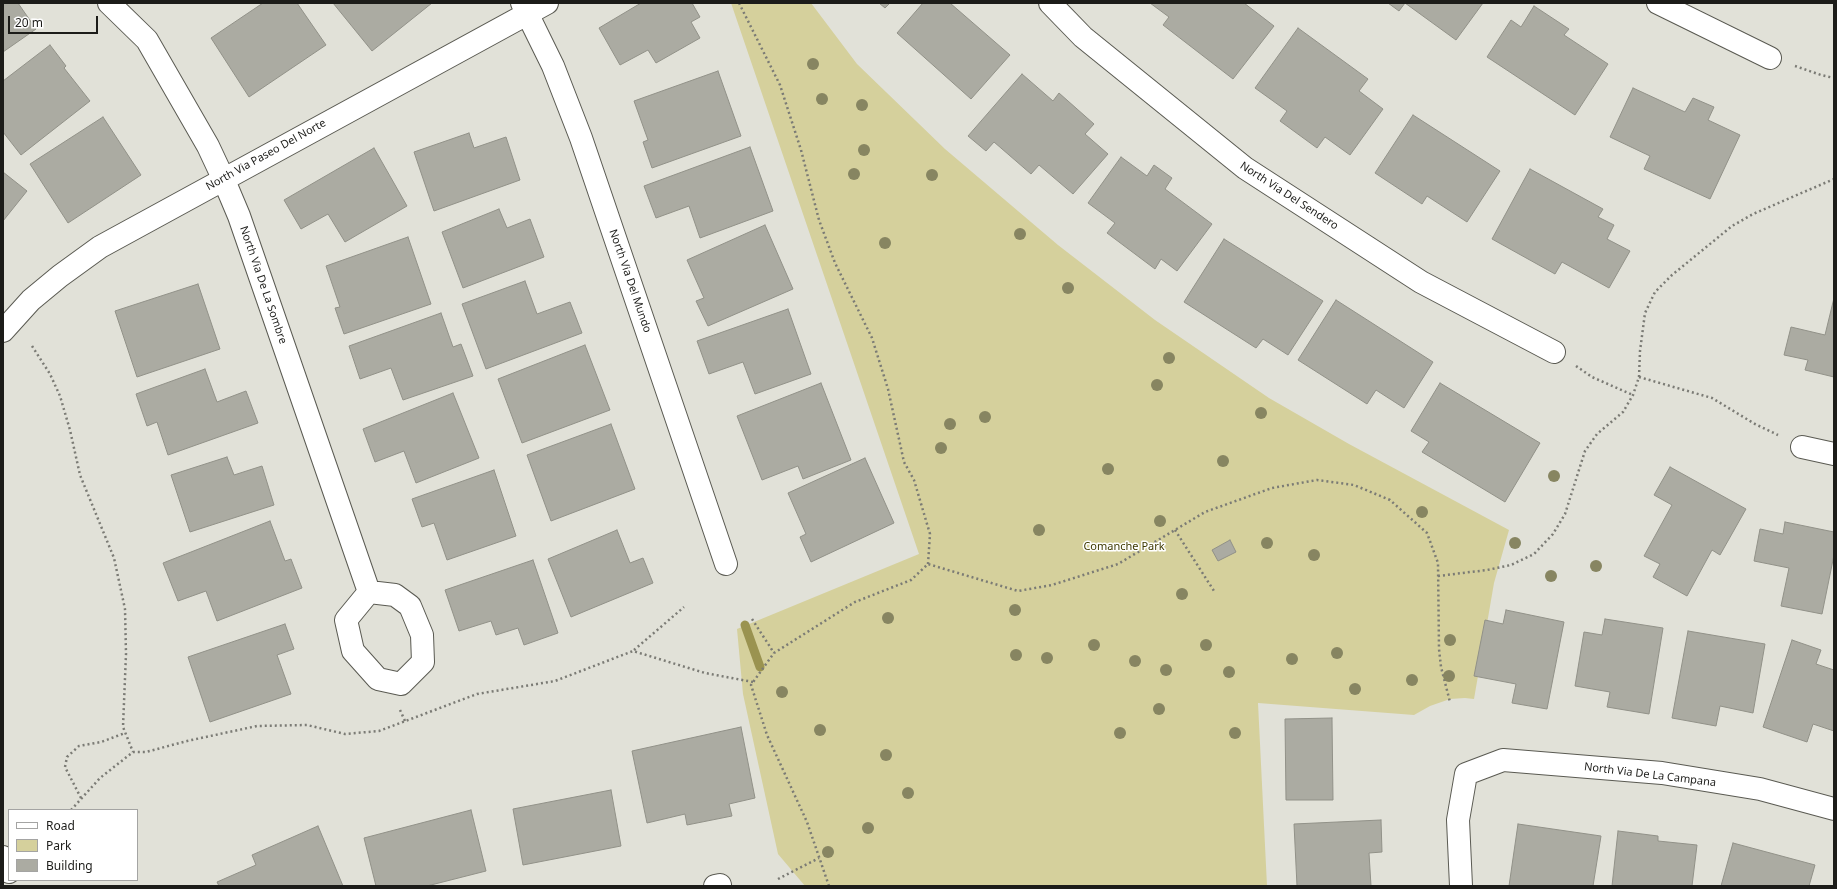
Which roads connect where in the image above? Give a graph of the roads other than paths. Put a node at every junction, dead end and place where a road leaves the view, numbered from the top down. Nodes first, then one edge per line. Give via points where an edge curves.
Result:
1 (109, 3) edge
2 (547, 3) edge
3 (1050, 3) edge
4 (1658, 3) edge
5 (525, 8) edge
6 (1770, 58) road end
7 (223, 178) junction
8 (3, 331) edge
9 (1554, 352) road end
10 (1802, 446) road end
11 (1834, 454) edge
12 (726, 564) dead end
13 (369, 592) dead end
14 (1834, 809) edge
15 (3, 857) edge
16 (8, 870) edge
17 (1461, 886) edge

1 - 7 street, North Via De La Sombre via 147,40 208,146
2 - 5 street, North Via Paseo Del Norte
3 - 9 street, North Via Del Sendero via 1083,37 1245,168 1421,282
4 - 6 street
5 - 7 street, North Via Paseo Del Norte
5 - 12 street, North Via Del Mundo via 553,66 581,138
7 - 8 street, North Via Paseo Del Norte via 100,247 31,300
7 - 13 street, North Via De La Sombre via 239,216
10 - 11 street
14 - 17 street, North Via De La Campana via 1760,789 1662,773 1503,760 1466,774 1458,820
15 - 16 street

